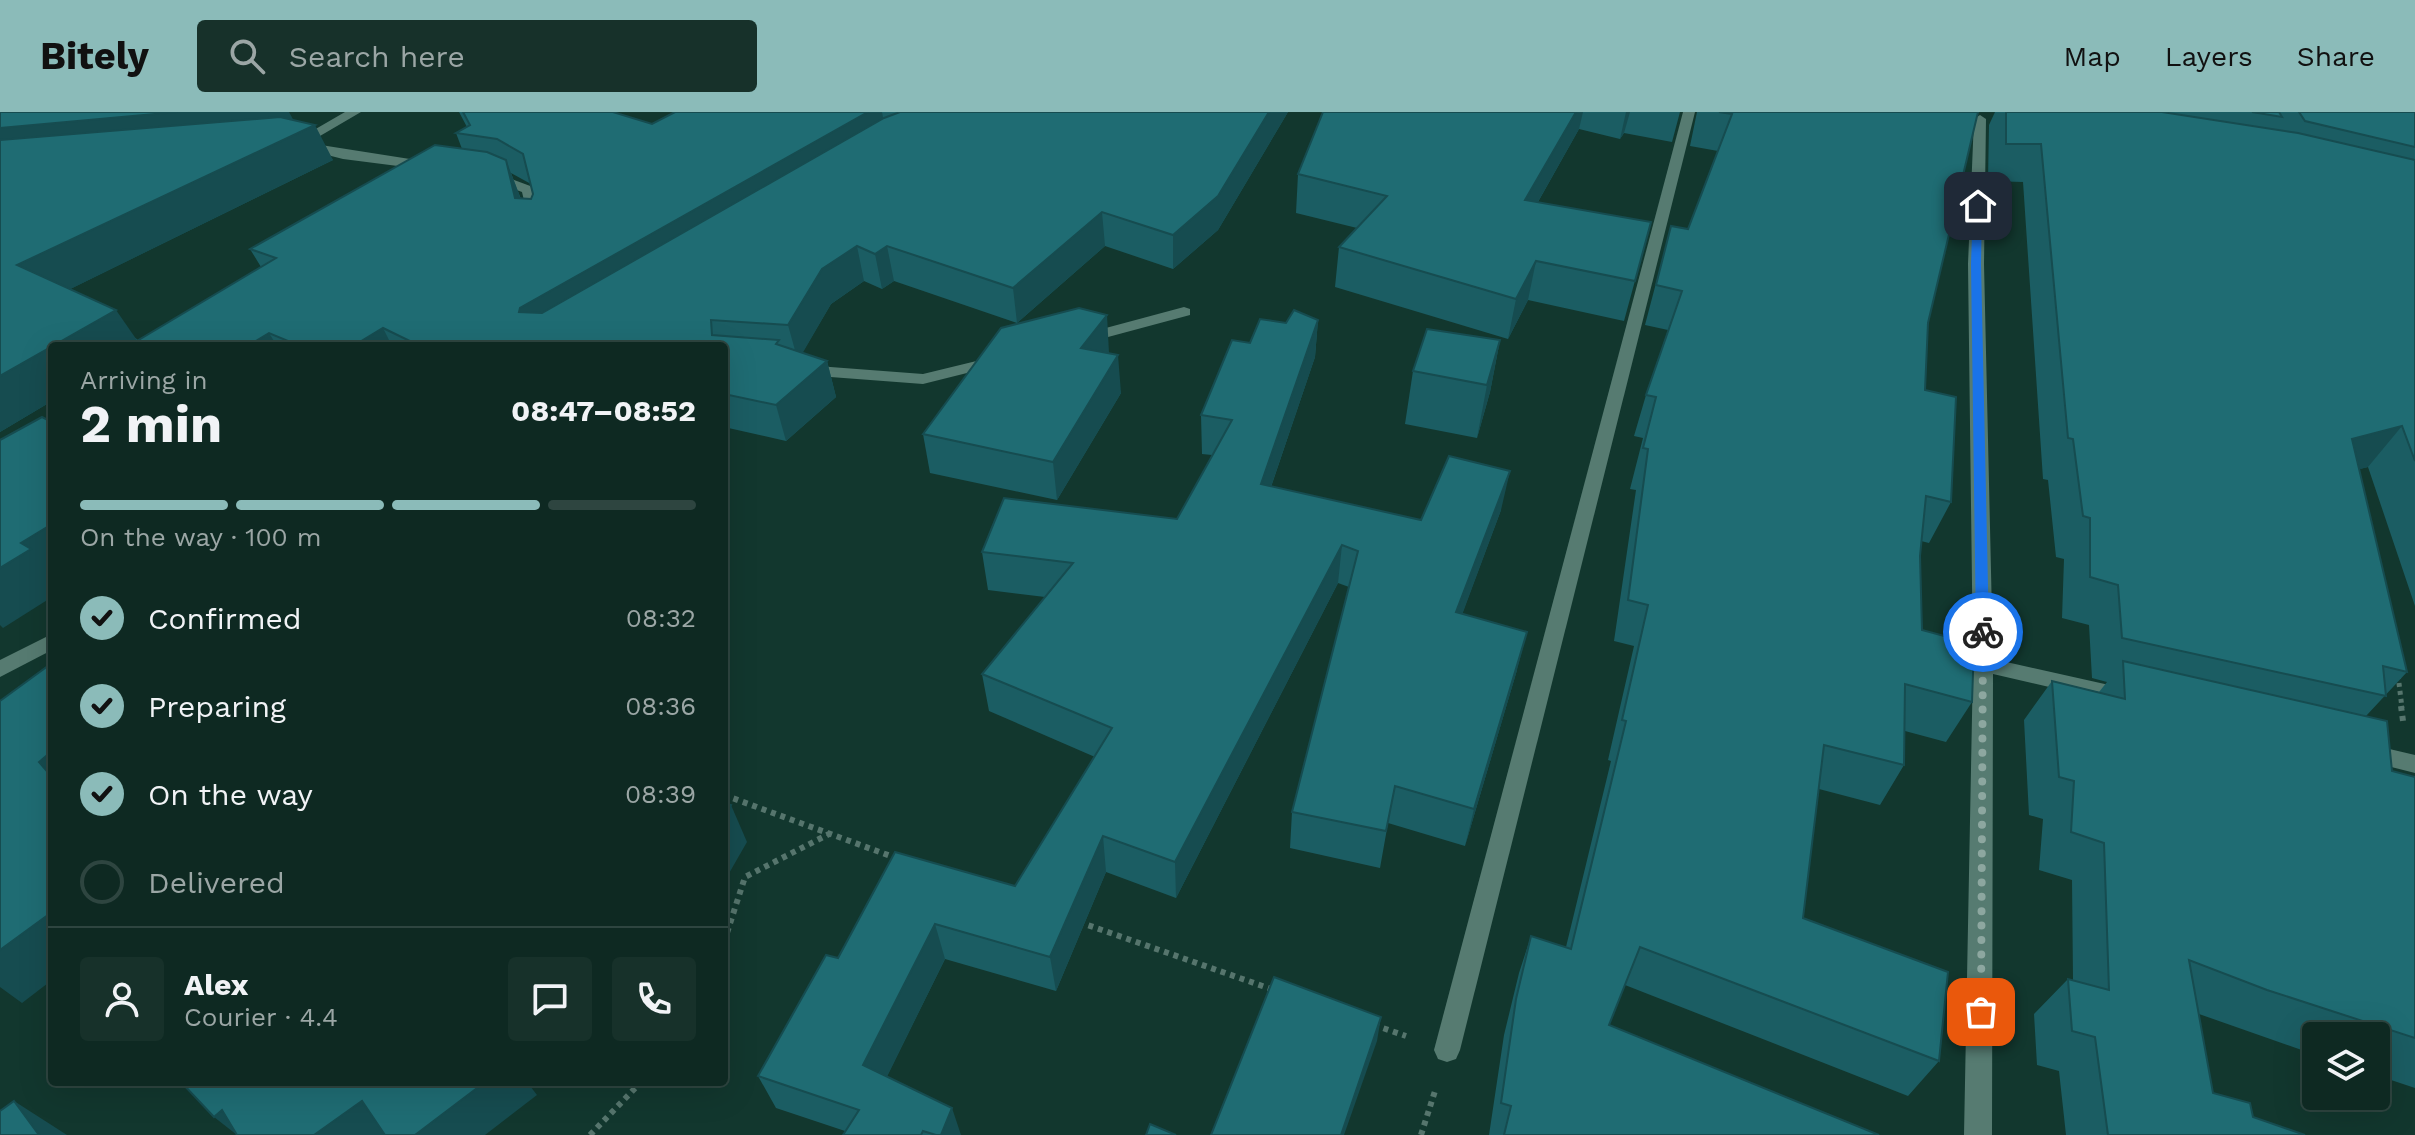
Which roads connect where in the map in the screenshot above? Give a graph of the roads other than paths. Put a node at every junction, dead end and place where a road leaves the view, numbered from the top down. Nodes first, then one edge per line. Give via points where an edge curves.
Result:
1 (355, 112) edge
2 (1689, 112) edge
3 (1980, 115) edge
4 (299, 145) junction
5 (278, 146) edge
6 (444, 168) edge
7 (473, 172) edge
8 (537, 229) edge
9 (1184, 312) dead end
10 (1068, 343) edge
11 (1010, 358) edge
12 (785, 368) edge
13 (48, 643) edge
14 (1983, 664) junction
15 (0, 669) edge
16 (2150, 702) edge
17 (2346, 748) edge
18 (2411, 763) edge
19 (1447, 1050) road end
20 (1978, 1135) edge

1 - 4 street
2 - 19 street
3 - 14 street via 1976,264
4 - 5 street
4 - 6 street
7 - 8 street via 528,190
9 - 10 street
11 - 12 street via 923,379
13 - 15 street
14 - 16 street
14 - 20 street
17 - 18 street

